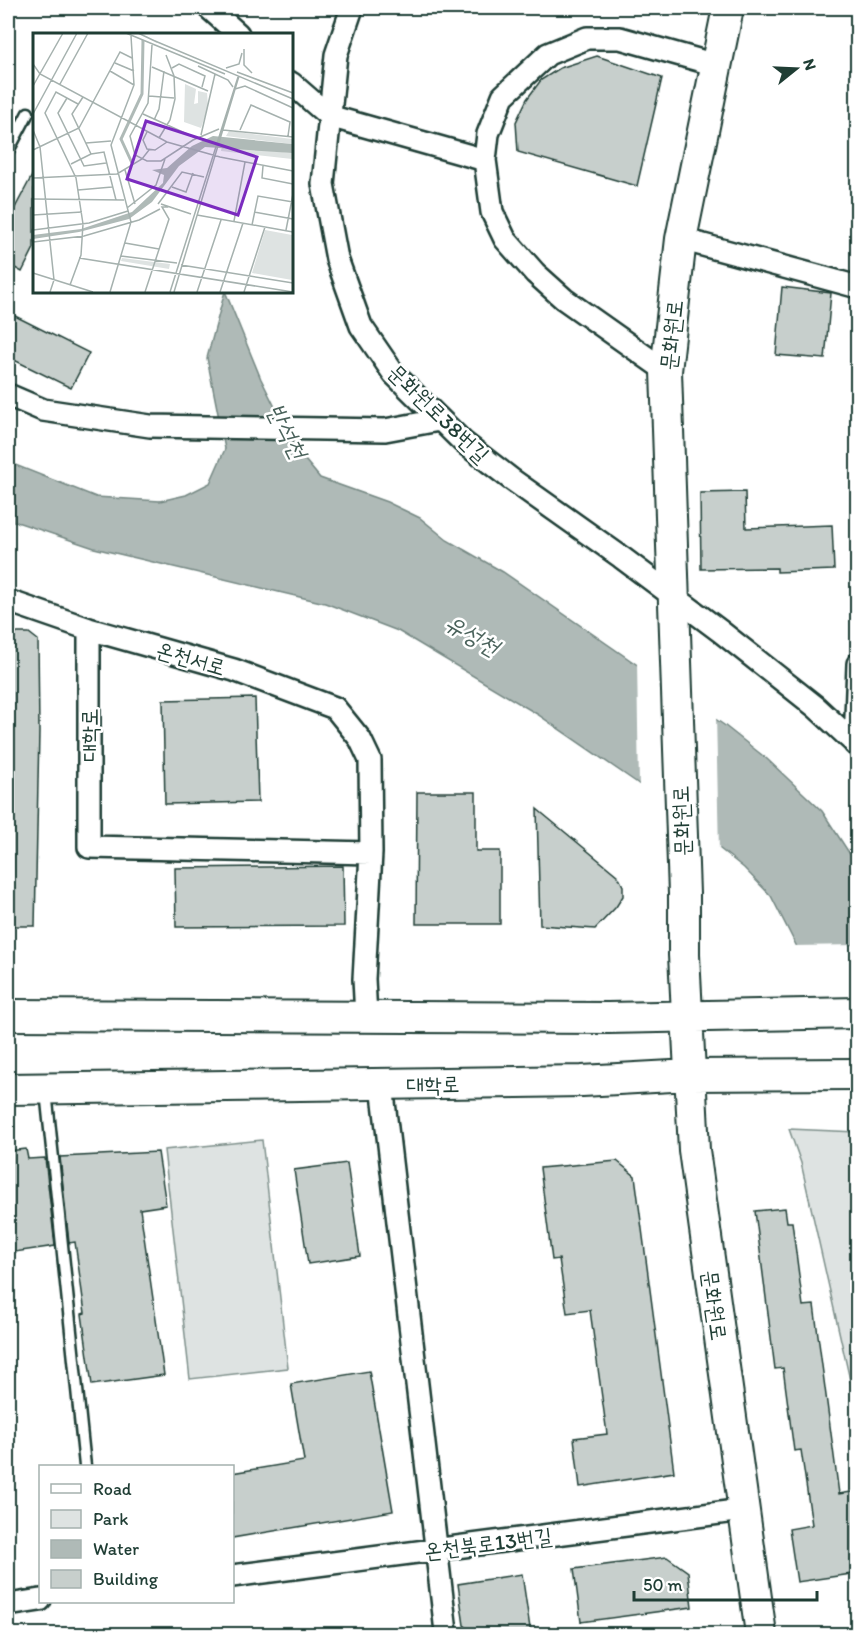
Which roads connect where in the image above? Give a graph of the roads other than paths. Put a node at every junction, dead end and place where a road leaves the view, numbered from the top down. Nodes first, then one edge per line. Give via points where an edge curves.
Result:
1 (209, 8) edge
2 (352, 8) edge
3 (728, 8) edge
4 (237, 33) edge
5 (716, 65) junction
6 (292, 83) edge
7 (28, 113) dead end
8 (329, 116) junction
9 (8, 151) edge
10 (485, 160) junction
11 (681, 239) junction
12 (858, 287) edge
13 (666, 371) junction
14 (8, 395) edge
15 (439, 420) junction
16 (673, 595) junction
17 (8, 601) edge
18 (89, 629) junction
19 (858, 664) edge
20 (856, 745) edge
21 (371, 853) junction
22 (858, 1013) edge
23 (8, 1015) edge
24 (366, 1017) junction
25 (687, 1018) junction
26 (858, 1074) edge
27 (690, 1075) junction
28 (382, 1084) junction
29 (8, 1089) edge
30 (46, 1089) junction
31 (85, 1465) edge
32 (743, 1510) junction
33 (436, 1550) junction
34 (234, 1576) edge
35 (39, 1600) edge
36 (8, 1605) edge
37 (446, 1632) dead end
38 (761, 1635) edge

1 - 4 street
2 - 8 street, 문화원로38번길 via 336,55
3 - 5 street, 문화원로
5 - 10 street via 620,38 587,38 548,54 503,96 488,134
5 - 11 street, 문화원로
6 - 8 street
7 - 9 lane
8 - 10 street
8 - 15 street, 문화원로38번길 via 323,184 337,259 361,326 394,374
10 - 13 street via 492,212 505,239 564,299
11 - 12 street
11 - 13 street, 문화원로
13 - 16 street, 문화원로
14 - 15 street via 43,410 150,426 385,430
15 - 16 street, 문화원로38번길 via 511,479
16 - 20 street, 문화원로38번길 via 816,707
16 - 25 street, 문화원로
17 - 18 street, 온천서로
18 - 21 street, 온천서로 via 234,670 335,708 360,739 370,760
18 - 21 street, 대학로 via 89,847
19 - 20 street
21 - 24 street via 364,979
22 - 25 street
23 - 24 street
24 - 25 street
25 - 27 street, 문화원로
26 - 27 street, 대학로
27 - 28 street, 대학로 via 601,1081
27 - 32 street, 문화원로 via 694,1150
28 - 30 street, 대학로
28 - 33 street
29 - 30 street, 대학로
30 - 31 lane
32 - 33 street, 온천북로13번길
32 - 38 street, 문화원로
33 - 34 street, 온천북로13번길
33 - 37 street
35 - 36 street

